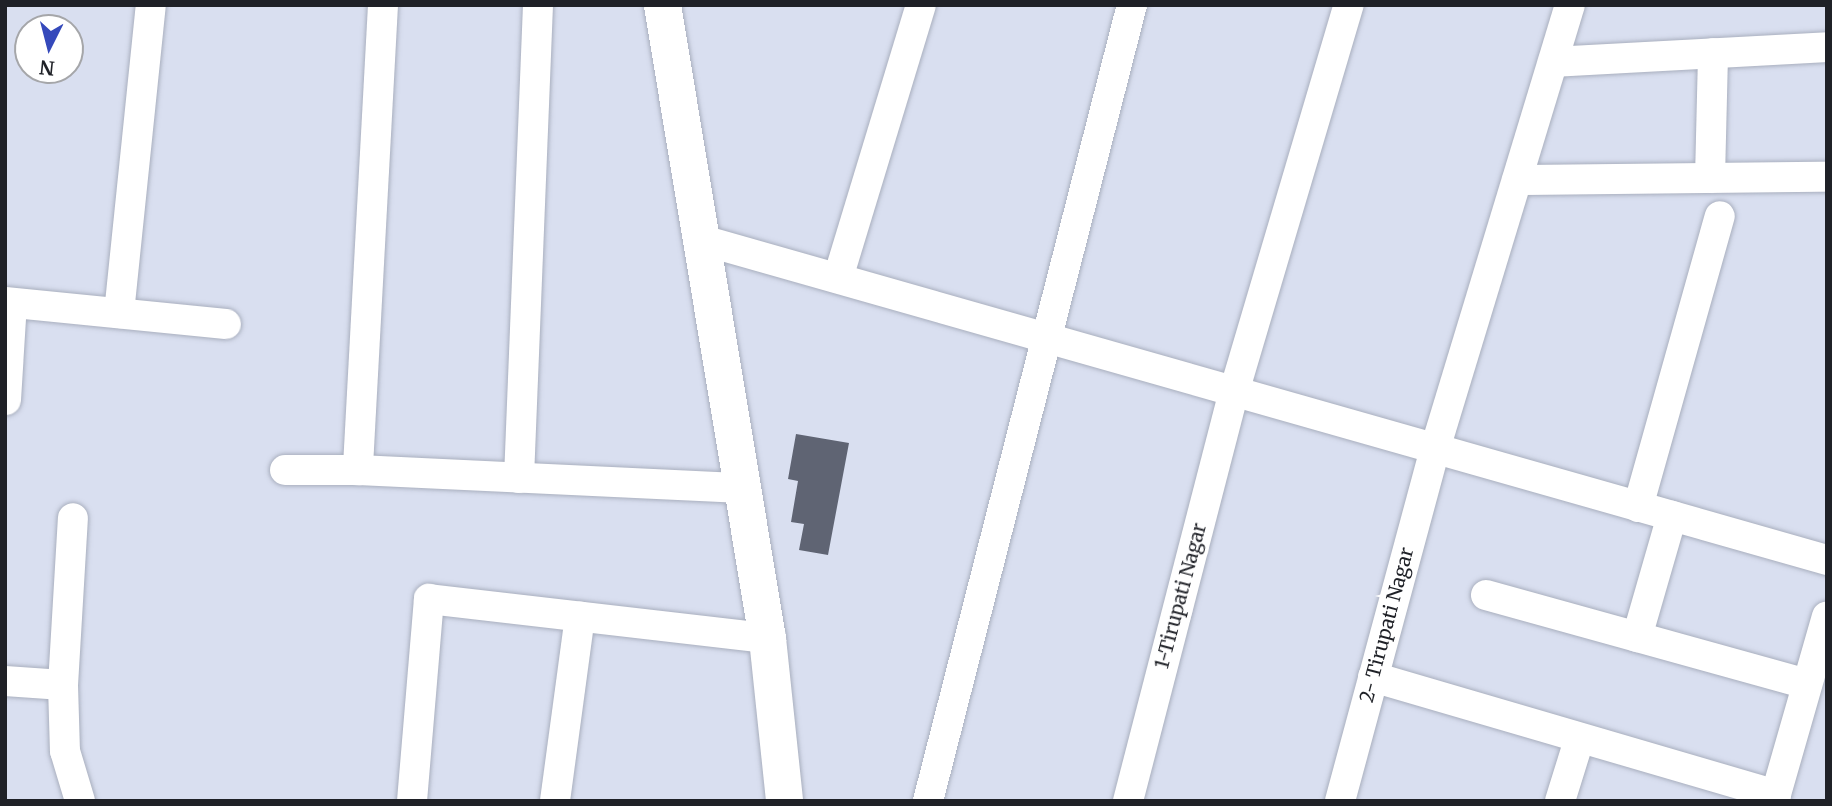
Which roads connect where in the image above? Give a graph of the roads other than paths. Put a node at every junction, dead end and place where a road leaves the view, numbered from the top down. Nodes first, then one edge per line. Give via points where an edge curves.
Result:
1 (151, 5) edge
2 (383, 5) edge
3 (538, 5) edge
4 (662, 5) edge
5 (921, 5) edge
6 (1132, 5) edge
7 (1349, 5) edge
8 (1570, 5) edge
9 (1827, 47) edge
10 (1713, 53) junction
11 (1553, 62) junction
12 (1827, 177) edge
13 (1710, 178) junction
14 (1517, 180) junction
15 (1720, 216) dead end
16 (702, 240) junction
17 (838, 278) junction
18 (8, 303) edge
19 (119, 313) junction
20 (226, 324) dead end
21 (1044, 337) junction
22 (1234, 392) junction
23 (6, 400) edge
24 (1435, 449) junction
25 (285, 470) dead end
26 (358, 470) junction
27 (519, 478) junction
28 (743, 488) junction
29 (1639, 507) junction
30 (1672, 516) junction
31 (73, 518) dead end
32 (1827, 560) edge
33 (1486, 595) dead end
34 (1827, 616) edge
35 (580, 617) junction
36 (1637, 637) junction
37 (767, 638) junction
38 (1373, 677) junction
39 (5, 681) edge
40 (1807, 684) junction
41 (63, 685) junction
42 (1579, 740) junction
43 (1775, 798) edge
44 (80, 801) edge
45 (412, 801) edge
46 (555, 801) edge
47 (784, 801) edge
48 (928, 801) edge
49 (1128, 801) edge
50 (1340, 801) edge
51 (1560, 801) edge

1 - 19 street
2 - 26 street
3 - 27 street
4 - 16 street
5 - 17 street
6 - 21 street
7 - 22 street, 1-Tirupati Nagar
8 - 11 street, 2- Tirupati Nagar
9 - 10 street
10 - 11 street
10 - 13 street
11 - 14 street, 2- Tirupati Nagar
12 - 13 street
13 - 14 street
14 - 24 street, 2- Tirupati Nagar
15 - 29 street
16 - 17 street
16 - 28 street
17 - 21 street
18 - 19 street
18 - 23 street
19 - 20 street
21 - 22 street
21 - 48 street
22 - 24 street
22 - 49 street, 1-Tirupati Nagar
24 - 29 street
24 - 38 street, 2- Tirupati Nagar
25 - 26 street
26 - 27 street
27 - 28 street
28 - 37 street
29 - 30 street
30 - 32 street
30 - 36 street
31 - 41 street
33 - 36 street
34 - 40 street
35 - 37 street
35 - 45 street via 429,599
35 - 46 street
36 - 40 street
37 - 47 street
38 - 42 street
38 - 50 street, 2- Tirupati Nagar
39 - 41 street
40 - 43 street
41 - 44 street via 65,751
42 - 43 street
42 - 51 street

